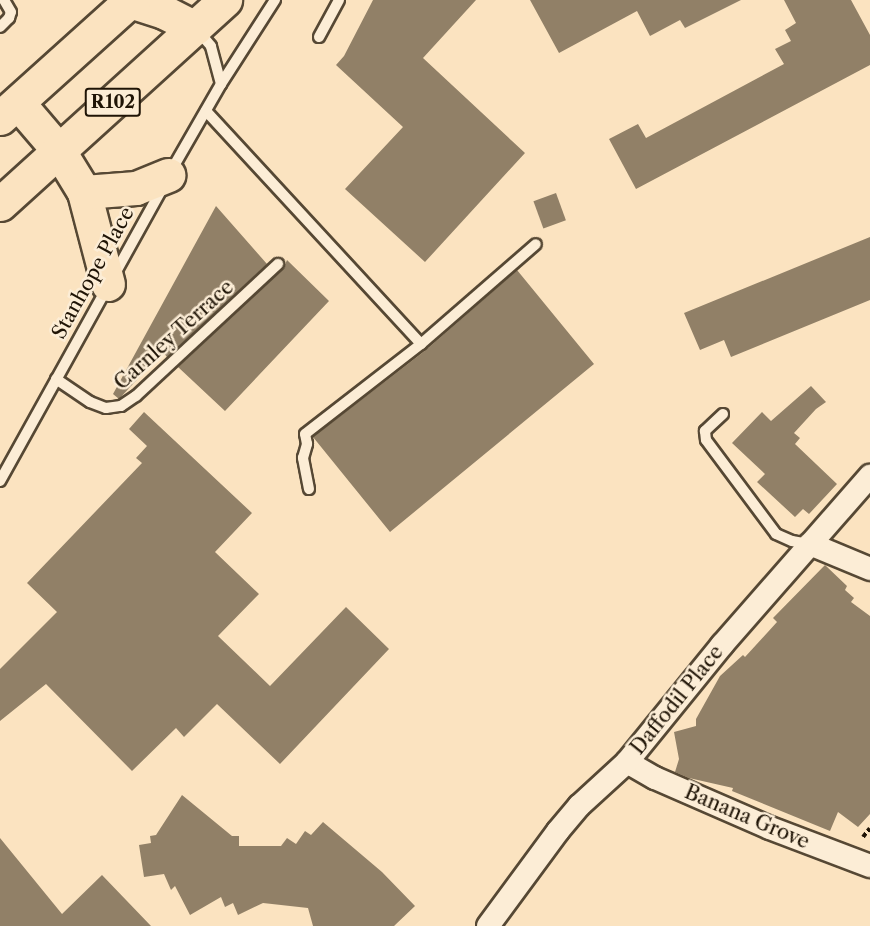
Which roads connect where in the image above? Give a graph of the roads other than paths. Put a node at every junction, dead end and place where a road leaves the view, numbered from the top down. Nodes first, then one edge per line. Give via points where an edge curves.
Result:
1 (4, 0) edge
2 (225, 0) edge
3 (275, 0) edge
4 (339, 0) edge
5 (130, 1) edge
6 (0, 27) edge
7 (195, 28) junction
8 (318, 37) dead end
9 (221, 84) junction
10 (9, 110) edge
11 (206, 111) junction
12 (59, 151) junction
13 (169, 175) junction
14 (84, 192) junction
15 (0, 204) edge
16 (536, 244) dead end
17 (278, 264) dead end
18 (108, 284) junction
19 (421, 344) junction
20 (56, 379) junction
21 (723, 414) dead end
22 (870, 476) edge
23 (0, 482) edge
24 (309, 489) dead end
25 (810, 544) junction
26 (870, 569) edge
27 (627, 762) junction
28 (870, 866) edge
29 (488, 926) edge

1 - 6 lane via 10,12
2 - 7 main road, R102
3 - 9 lane, Stanhope Place
4 - 8 lane
5 - 7 main road
5 - 10 main road
7 - 9 lane via 212,46
7 - 12 main road, R102
9 - 11 lane, Stanhope Place
10 - 12 main road
11 - 13 lane, Stanhope Place
11 - 19 lane
12 - 14 main road
12 - 15 main road, R102
13 - 14 main road via 136,188
13 - 18 lane, Stanhope Place
14 - 18 main road
16 - 19 lane
17 - 20 lane, Carnley Terrace via 121,406 106,408 90,402
18 - 20 lane, Stanhope Place
19 - 24 lane via 305,434 303,458
20 - 23 lane, Stanhope Place
21 - 25 lane via 705,431 706,440 776,534 792,542
22 - 25 street, Daffodil Place
25 - 26 street
25 - 27 street, Daffodil Place
27 - 28 street, Banana Grove via 770,828
27 - 29 street, Daffodil Place via 579,806

